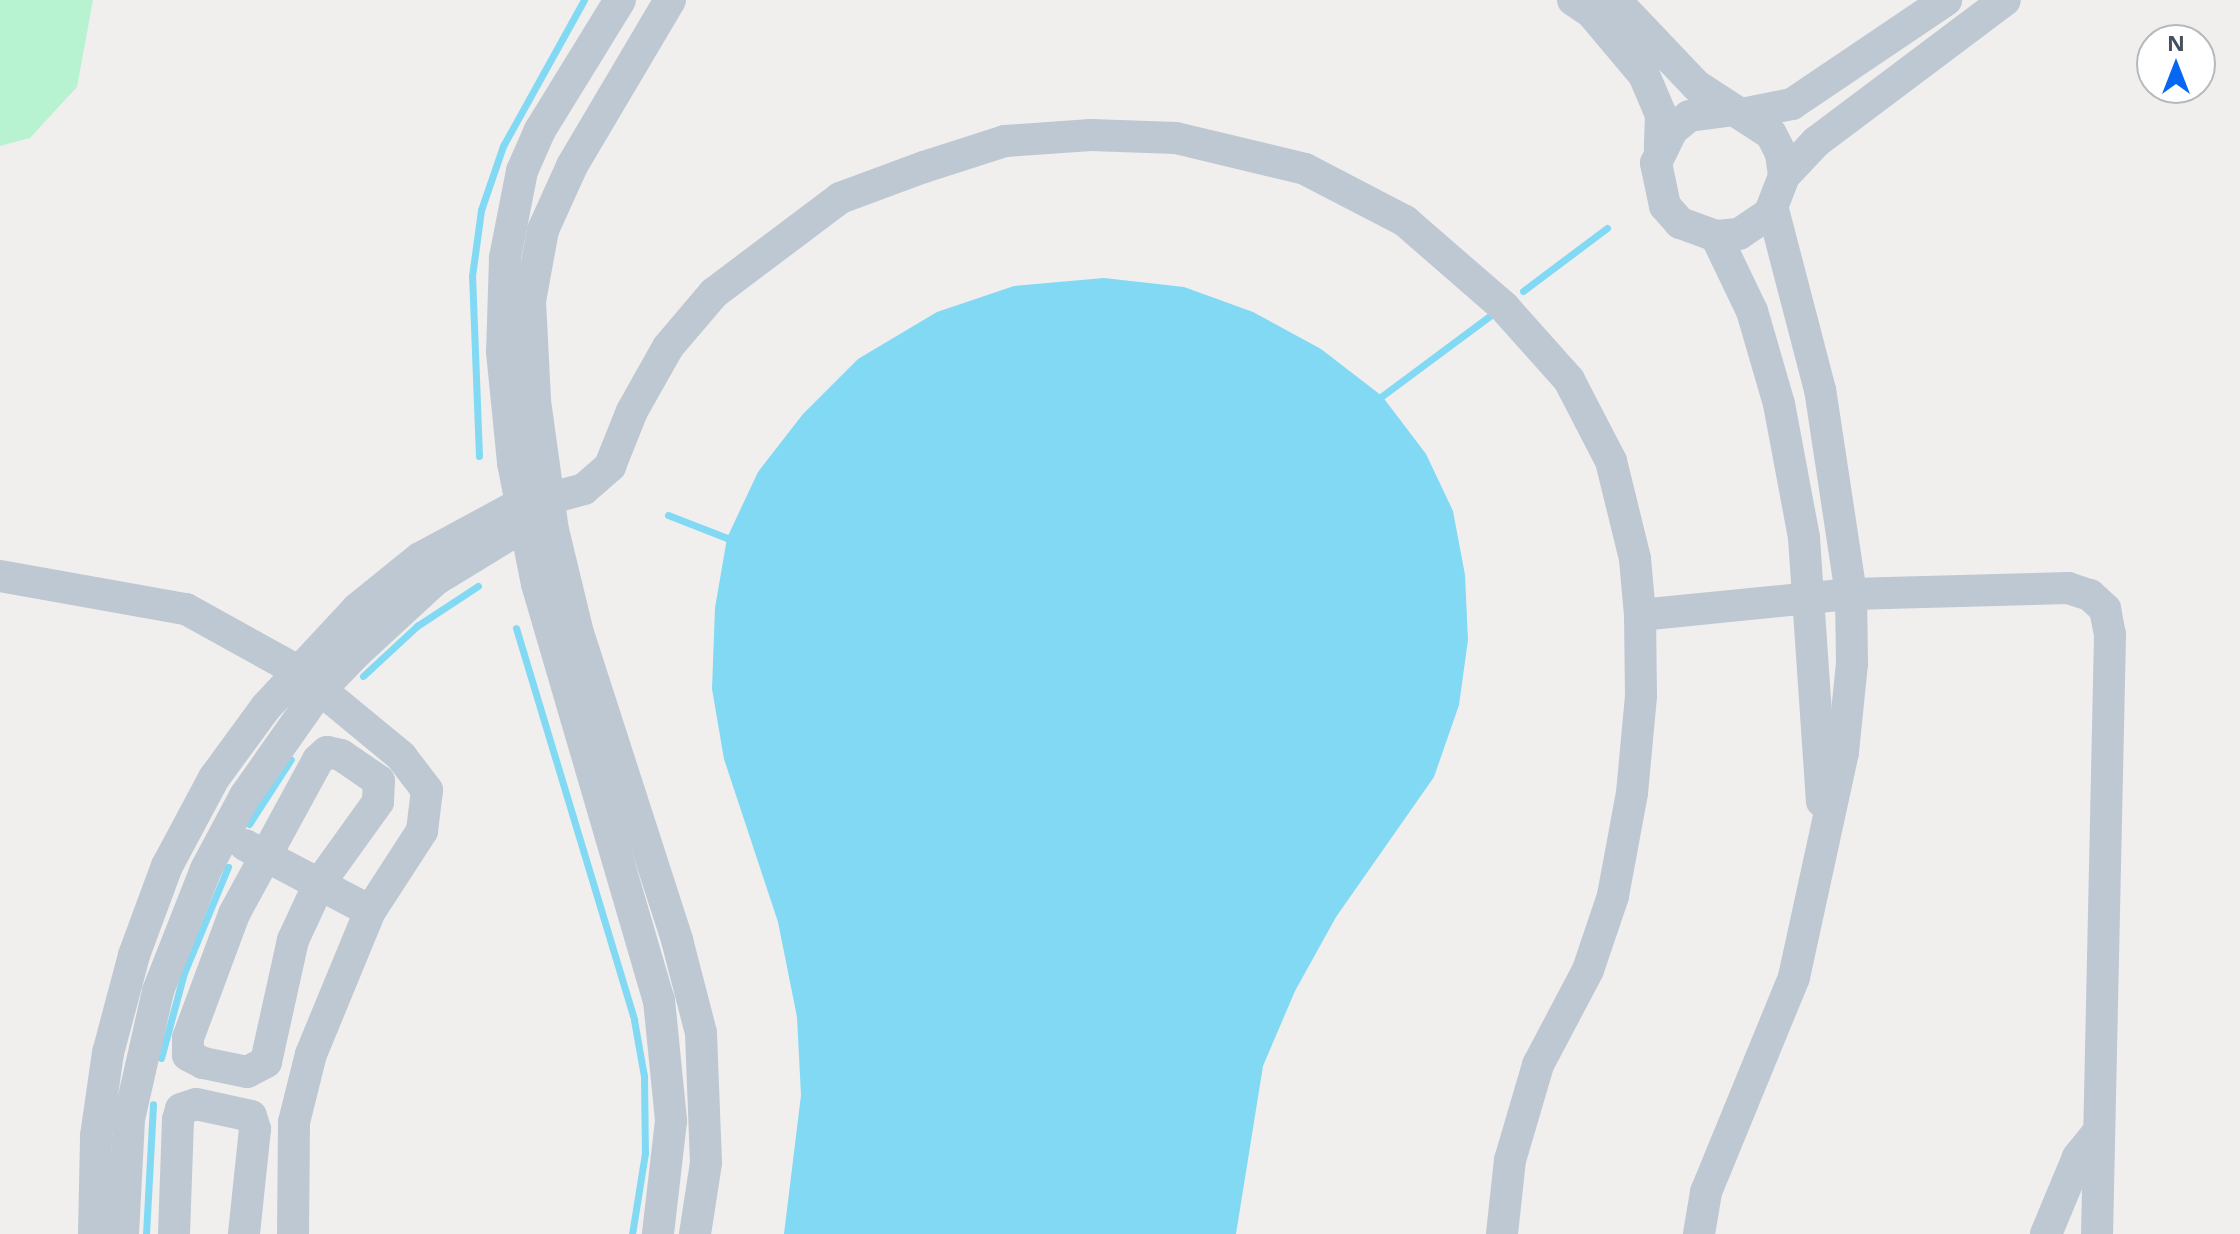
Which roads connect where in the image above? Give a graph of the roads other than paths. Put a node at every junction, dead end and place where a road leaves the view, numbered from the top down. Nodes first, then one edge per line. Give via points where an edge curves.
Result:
1 (620, 0) edge
2 (670, 0) edge
3 (1573, 0) edge
4 (1615, 0) edge
5 (1946, 0) edge
6 (2005, 0) edge
7 (1738, 112) junction
8 (1660, 149) junction
9 (1784, 176) junction
10 (1773, 209) junction
11 (1716, 236) junction
12 (537, 505) junction
13 (0, 576) edge
14 (1851, 594) junction
15 (1809, 599) junction
16 (1640, 615) junction
17 (308, 682) junction
18 (1825, 828) junction
19 (223, 834) junction
20 (264, 855) junction
21 (319, 884) junction
22 (370, 911) junction
23 (2099, 1131) junction
24 (94, 1234) edge
25 (123, 1234) edge
26 (174, 1234) edge
27 (244, 1234) edge
28 (293, 1234) edge
29 (658, 1234) edge
30 (695, 1234) edge
31 (1502, 1234) edge
32 (1699, 1234) edge
33 (2046, 1234) edge
34 (2097, 1234) edge

1 - 12 street via 540,130 511,214 502,339
2 - 12 street via 572,166 533,262
3 - 8 street via 1591,12 1644,75 1661,115
4 - 7 street via 1697,86
5 - 7 street via 1792,104
6 - 9 street via 1816,142
7 - 8 street via 1689,116
7 - 9 street via 1771,134
8 - 11 street via 1656,186 1665,206 1680,223
9 - 10 street
10 - 11 street via 1739,234
10 - 14 street via 1820,390
11 - 15 street via 1752,311 1779,404 1804,538
12 - 16 street via 584,489 610,466 632,411 668,347 714,293 840,198 1005,141 1091,135 1176,138 1305,169 1342,188 1405,221 1504,307 1569,380 1611,461 1635,559
12 - 17 street via 420,558 357,609
12 - 29 street via 551,640 659,1000 671,1121
12 - 30 street via 701,1033 706,1163
13 - 17 street via 186,609
14 - 15 street
14 - 18 street via 1852,664 1843,752
14 - 23 street via 2068,588 2090,595 2105,609 2110,635
15 - 16 street
15 - 18 street
16 - 31 street via 1632,793 1613,896 1588,970 1538,1065 1510,1160
17 - 19 street
17 - 22 street via 401,756 427,790 422,831
17 - 24 street via 214,778 167,866 134,955 108,1053 96,1136
18 - 32 street via 1794,977 1706,1192
19 - 20 street
19 - 25 street via 158,991 129,1119
20 - 21 street
20 - 21 street via 318,760 327,752 341,755 379,781 382,792
20 - 21 street via 234,914 188,1038 188,1055 203,1063 247,1072 266,1062 293,940
21 - 22 street
22 - 28 street via 311,1054 294,1122
23 - 33 street via 2078,1157
23 - 34 street
26 - 27 street via 178,1120 181,1109 196,1104 251,1116 255,1129

